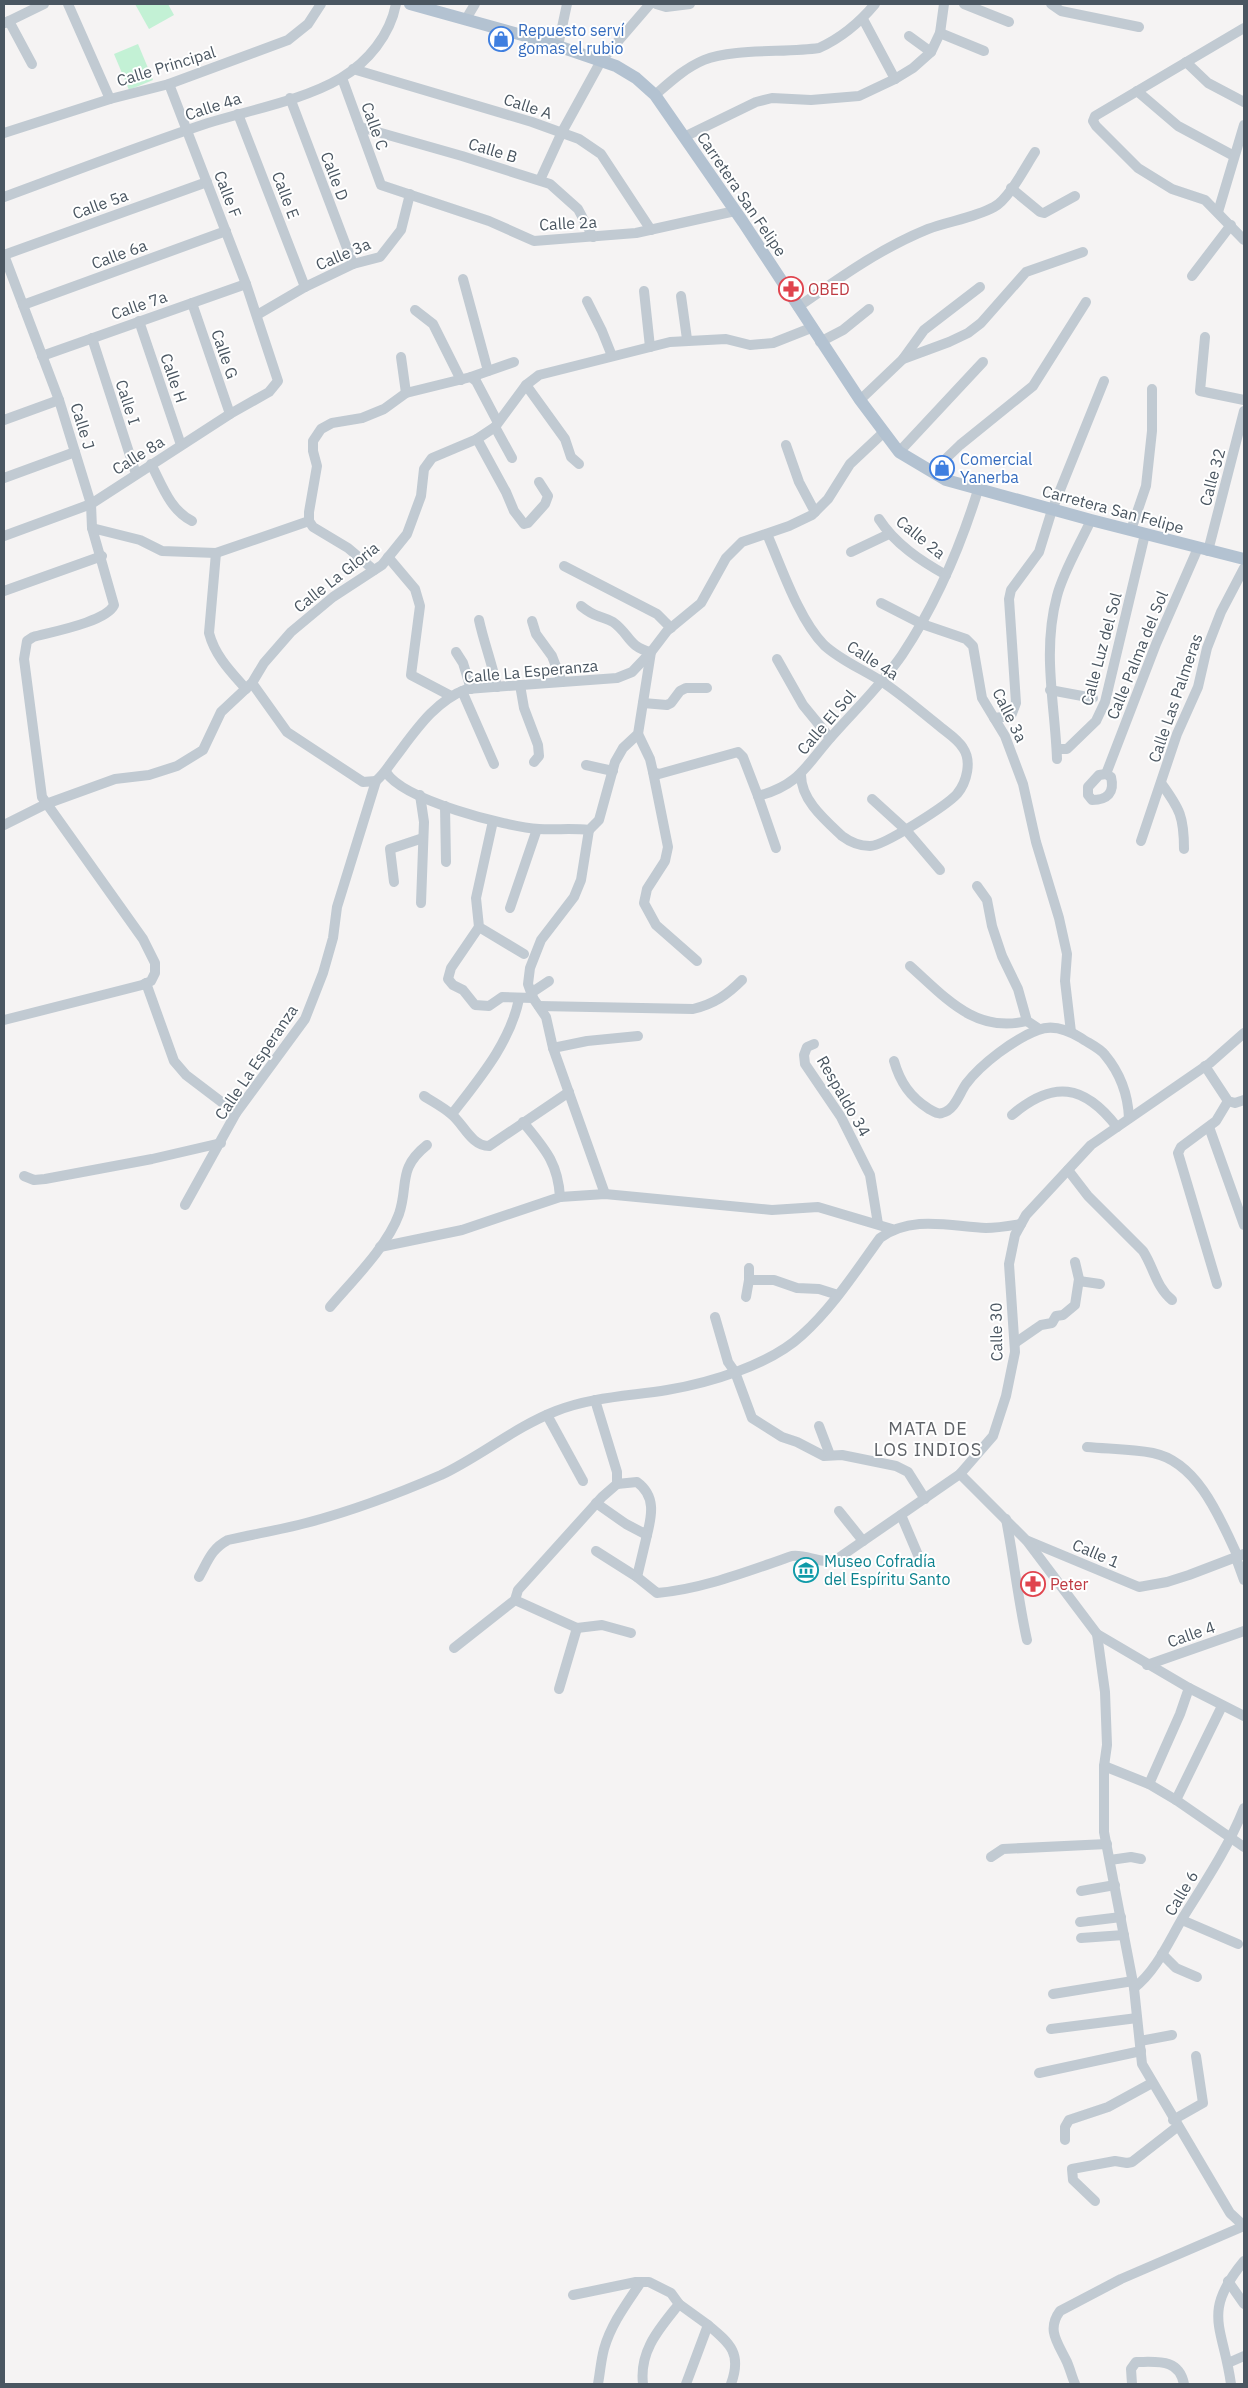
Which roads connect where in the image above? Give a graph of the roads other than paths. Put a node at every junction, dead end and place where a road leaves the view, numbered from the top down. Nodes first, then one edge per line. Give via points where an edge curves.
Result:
1 (44, 4) edge
2 (68, 4) edge
3 (321, 4) edge
4 (396, 4) edge
5 (410, 4) edge
6 (475, 4) edge
7 (567, 4) edge
8 (650, 4) edge
9 (656, 4) edge
10 (690, 4) edge
11 (875, 4) edge
12 (944, 4) edge
13 (964, 4) edge
14 (1051, 4) edge
15 (466, 19) junction
16 (863, 19) junction
17 (6, 22) edge
18 (1009, 22) dead end
19 (1139, 27) dead end
20 (1244, 28) edge
21 (940, 33) junction
22 (909, 36) dead end
23 (558, 46) junction
24 (984, 51) dead end
25 (931, 52) junction
26 (601, 60) junction
27 (1186, 62) junction
28 (32, 64) dead end
29 (353, 69) junction
30 (342, 78) junction
31 (895, 79) junction
32 (170, 84) junction
33 (1137, 91) junction
34 (655, 95) junction
35 (290, 98) junction
36 (110, 99) junction
37 (1244, 102) edge
38 (238, 114) junction
39 (1244, 125) edge
40 (360, 127) junction
41 (186, 130) junction
42 (562, 132) junction
43 (4, 133) edge
44 (684, 138) junction
45 (1034, 152) dead end
46 (1234, 156) junction
47 (540, 180) junction
48 (207, 182) junction
49 (381, 185) joint
50 (1011, 188) junction
51 (410, 194) junction
52 (1076, 196) dead end
53 (4, 197) edge
54 (735, 212) junction
55 (1218, 212) junction
56 (1230, 226) junction
57 (652, 230) junction
58 (226, 231) junction
59 (593, 238) junction
60 (1244, 240) edge
61 (1083, 252) dead end
62 (4, 255) edge
63 (353, 264) junction
64 (1192, 276) dead end
65 (463, 279) dead end
66 (8, 280) edge
67 (246, 284) junction
68 (305, 287) junction
69 (980, 287) dead end
70 (644, 291) dead end
71 (681, 296) dead end
72 (587, 301) dead end
73 (1086, 302) dead end
74 (192, 303) junction
75 (23, 306) junction
76 (798, 307) junction
77 (869, 308) dead end
78 (415, 310) dead end
79 (257, 315) junction
80 (139, 321) junction
81 (811, 328) junction
82 (1205, 337) dead end
83 (92, 338) junction
84 (687, 339) junction
85 (820, 342) junction
86 (650, 347) junction
87 (42, 356) junction
88 (612, 356) junction
89 (401, 357) dead end
90 (903, 359) junction
91 (514, 362) dead end
92 (983, 362) dead end
93 (488, 371) junction
94 (466, 378) junction
95 (278, 381) joint
96 (1104, 381) dead end
97 (526, 384) junction
98 (1152, 388) dead end
99 (406, 392) junction
100 (59, 400) junction
101 (860, 400) junction
102 (1244, 400) edge
103 (1244, 411) edge
104 (230, 414) junction
105 (4, 420) edge
106 (496, 424) junction
107 (883, 433) junction
108 (477, 439) junction
109 (181, 445) junction
110 (786, 445) dead end
111 (75, 452) junction
112 (900, 452) junction
113 (512, 458) dead end
114 (151, 464) junction
115 (579, 464) dead end
116 (932, 472) junction
117 (136, 474) junction
118 (4, 478) edge
119 (539, 482) dead end
120 (978, 490) junction
121 (91, 504) junction
122 (1052, 510) junction
123 (815, 512) junction
124 (879, 519) dead end
125 (1091, 520) junction
126 (192, 521) dead end
127 (310, 521) junction
128 (92, 528) junction
129 (1131, 530) junction
130 (768, 534) junction
131 (889, 534) junction
132 (1145, 534) junction
133 (4, 536) edge
134 (1203, 549) junction
135 (851, 552) dead end
136 (216, 553) junction
137 (102, 556) junction
138 (388, 557) junction
139 (1244, 559) edge
140 (564, 566) dead end
141 (1244, 568) edge
142 (374, 570) junction
143 (946, 575) junction
144 (4, 591) edge
145 (881, 603) dead end
146 (581, 606) dead end
147 (479, 620) dead end
148 (532, 621) dead end
149 (922, 624) junction
150 (671, 628) junction
151 (456, 652) dead end
152 (652, 652) junction
153 (777, 659) dead end
154 (562, 682) junction
155 (881, 682) junction
156 (520, 685) junction
157 (249, 686) junction
158 (497, 687) junction
159 (706, 688) dead end
160 (466, 690) junction
161 (1050, 690) junction
162 (451, 696) junction
163 (1093, 698) dead end
164 (643, 703) junction
165 (994, 718) junction
166 (638, 734) junction
167 (830, 738) junction
168 (534, 762) dead end
169 (494, 764) dead end
170 (586, 765) dead end
171 (613, 771) junction
172 (386, 772) junction
173 (653, 772) junction
174 (1106, 774) dead end
175 (801, 776) junction
176 (376, 781) junction
177 (1161, 783) junction
178 (420, 795) junction
179 (758, 796) junction
180 (872, 799) dead end
181 (46, 804) junction
182 (445, 806) junction
183 (493, 821) junction
184 (4, 825) edge
185 (538, 829) junction
186 (905, 829) junction
187 (589, 830) junction
188 (423, 838) junction
189 (1141, 841) dead end
190 (776, 848) dead end
191 (1184, 849) dead end
192 (446, 862) dead end
193 (940, 870) dead end
194 (394, 882) dead end
195 (977, 886) dead end
196 (421, 903) dead end
197 (510, 908) dead end
198 (479, 927) junction
199 (524, 954) dead end
200 (697, 960) dead end
201 (910, 966) dead end
202 (742, 980) dead end
203 (549, 981) dead end
204 (146, 983) junction
205 (520, 999) junction
206 (534, 999) junction
207 (4, 1020) edge
208 (1027, 1021) junction
209 (1039, 1029) junction
210 (1071, 1032) junction
211 (1244, 1033) edge
212 (638, 1036) dead end
213 (814, 1044) dead end
214 (553, 1048) junction
215 (894, 1061) dead end
216 (1205, 1066) junction
217 (569, 1092) junction
218 (424, 1096) dead end
219 (1244, 1100) edge
220 (1228, 1101) junction
221 (236, 1113) junction
222 (452, 1114) junction
223 (1012, 1115) dead end
224 (1129, 1118) junction
225 (523, 1122) junction
226 (1117, 1126) junction
227 (1209, 1127) junction
228 (221, 1143) junction
229 (427, 1145) dead end
230 (1068, 1170) junction
231 (24, 1176) dead end
232 (605, 1194) junction
233 (560, 1197) junction
234 (186, 1205) dead end
235 (878, 1224) junction
236 (1021, 1224) junction
237 (1244, 1225) edge
238 (892, 1229) junction
239 (380, 1247) junction
240 (1075, 1262) dead end
241 (749, 1268) dead end
242 (749, 1280) junction
243 (1079, 1281) junction
244 (1100, 1284) dead end
245 (1217, 1284) dead end
246 (838, 1295) junction
247 (746, 1297) dead end
248 (1172, 1300) dead end
249 (330, 1307) dead end
250 (715, 1317) dead end
251 (1015, 1343) junction
252 (735, 1372) junction
253 (595, 1400) junction
254 (547, 1415) junction
255 (819, 1426) dead end
256 (1087, 1447) dead end
257 (830, 1456) junction
258 (960, 1474) junction
259 (583, 1481) dead end
260 (617, 1484) junction
261 (925, 1499) junction
262 (596, 1503) junction
263 (839, 1510) dead end
264 (901, 1515) junction
265 (1006, 1519) junction
266 (647, 1535) junction
267 (1026, 1540) junction
268 (863, 1541) junction
269 (596, 1551) dead end
270 (918, 1555) dead end
271 (1239, 1557) edge
272 (199, 1577) dead end
273 (637, 1578) junction
274 (1244, 1580) edge
275 (515, 1600) junction
276 (577, 1628) junction
277 (1244, 1631) edge
278 (632, 1633) dead end
279 (1097, 1634) junction
280 (1027, 1640) dead end
281 (454, 1648) dead end
282 (1147, 1665) junction
283 (1189, 1688) junction
284 (559, 1689) dead end
285 (1222, 1706) junction
286 (1244, 1716) edge
287 (1104, 1766) junction
288 (1150, 1784) junction
289 (1176, 1800) junction
290 (1244, 1808) edge
291 (1231, 1839) junction
292 (1107, 1844) junction
293 (1244, 1847) edge
294 (991, 1857) dead end
295 (1141, 1859) dead end
296 (1110, 1860) junction
297 (1114, 1885) junction
298 (1081, 1891) dead end
299 (1121, 1917) junction
300 (1182, 1920) junction
301 (1080, 1922) dead end
302 (1124, 1935) junction
303 (1081, 1938) dead end
304 (1238, 1944) dead end
305 (1162, 1954) junction
306 (1197, 1977) dead end
307 (1134, 1984) junction
308 (1053, 1994) dead end
309 (1137, 2018) junction
310 (1051, 2029) dead end
311 (1172, 2035) dead end
312 (1140, 2046) junction
313 (1196, 2056) dead end
314 (1039, 2073) dead end
315 (1152, 2083) junction
316 (1175, 2123) junction
317 (1065, 2140) dead end
318 (1095, 2201) dead end
319 (1244, 2261) edge
320 (1228, 2281) junction
321 (641, 2282) junction
322 (573, 2296) dead end
323 (679, 2304) junction
324 (1244, 2304) edge
325 (708, 2325) junction
326 (1244, 2356) edge
327 (1228, 2363) junction
328 (598, 2384) edge
329 (643, 2384) edge
330 (686, 2384) edge
331 (731, 2384) edge
332 (1075, 2384) edge
333 (1132, 2384) edge
334 (1184, 2384) edge
335 (1231, 2384) edge

1 - 17 street
2 - 36 street
3 - 32 street, Calle Principal via 308,24 288,40
4 - 29 street, Calle 4a via 380,42
5 - 15 main road, Carretera San Felipe
6 - 15 street
7 - 23 street
8 - 26 street
9 - 10 street via 666,7
11 - 16 street
12 - 21 street
13 - 18 street
14 - 19 street via 1061,11
15 - 23 main road, Carretera San Felipe
16 - 31 street
16 - 34 street via 819,48 706,59 687,69
17 - 28 street
20 - 27 street
21 - 24 street
21 - 25 street
22 - 25 street
23 - 26 main road, Carretera San Felipe
25 - 31 street
26 - 34 main road, Carretera San Felipe via 636,78
26 - 42 street
27 - 33 street
27 - 37 street via 1208,84
29 - 30 street, Calle 4a
29 - 42 street, Calle A
30 - 35 street, Calle 4a via 316,91
30 - 40 street, Calle C
31 - 44 street via 859,96 811,100 772,98 756,102
32 - 36 street, Calle Principal
32 - 41 street, Calle F
33 - 46 street via 1178,126
33 - 55 street via 1095,116 1096,126 1138,168 1172,189 1205,200
34 - 44 main road, Carretera San Felipe
35 - 38 street, Calle 4a
35 - 63 street, Calle D
36 - 43 street, Calle Principal
38 - 41 street, Calle 4a
38 - 68 street, Calle E
39 - 46 street
40 - 47 street, Calle B
40 - 49 street, Calle C
41 - 48 street, Calle F
41 - 53 street, Calle 4a
42 - 47 street
42 - 57 street, Calle A via 579,138 601,154
44 - 54 main road, Carretera San Felipe
45 - 50 street
46 - 55 street
47 - 59 street, Calle B via 550,184 578,209
48 - 58 street, Calle F
48 - 62 street, Calle 5a
49 - 51 street, Calle 2a
50 - 52 street via 1044,213
50 - 76 street via 994,207 894,244
51 - 59 street, Calle 2a via 489,221 534,241
51 - 63 street, Calle 3a via 401,230 391,246 380,257
54 - 57 street, Calle 2a
54 - 76 main road, Carretera San Felipe
55 - 56 street
56 - 60 street
56 - 64 street
57 - 59 street, Calle 2a
58 - 67 street, Calle F
58 - 75 street, Calle 6a
61 - 90 street via 1028,270 992,313 968,333
62 - 66 street, Calle J
63 - 68 street, Calle 3a
65 - 93 street
66 - 75 street, Calle J
67 - 74 street, Calle 7a
67 - 79 street, Calle F
68 - 79 street, Calle 3a
69 - 90 street via 924,330
70 - 86 street
71 - 84 street
72 - 88 street
73 - 116 street via 1033,386
74 - 80 street, Calle 7a
74 - 104 street, Calle G
75 - 87 street, Calle J
76 - 81 main road, Carretera San Felipe
77 - 85 street via 843,330
78 - 94 street via 433,324
79 - 95 street, Calle F
80 - 83 street, Calle 7a
80 - 109 street, Calle H
81 - 84 street, Calle La Gloria via 773,343 750,345 726,339
81 - 85 main road, Carretera San Felipe
82 - 102 street via 1200,391
83 - 87 street, Calle 7a
83 - 117 street, Calle I
84 - 86 street, Calle La Gloria
85 - 101 main road, Carretera San Felipe
86 - 88 street, Calle La Gloria
87 - 100 street, Calle J
88 - 97 street, Calle La Gloria via 539,375
89 - 99 street
90 - 101 street
91 - 93 street
92 - 112 street
93 - 94 street
94 - 99 street
94 - 106 street via 476,381
95 - 104 street, Calle 8a via 269,392
96 - 122 street
97 - 106 street, Calle La Gloria
97 - 115 street via 565,439 571,457
98 - 129 street via 1152,431 1146,486
99 - 127 street via 384,409 321,429 313,441 317,466
100 - 105 street
100 - 111 street, Calle J
101 - 107 main road, Carretera San Felipe
103 - 134 street, Calle 32
104 - 109 street, Calle 8a
106 - 108 street, Calle La Gloria
106 - 113 street
107 - 112 main road, Carretera San Felipe
107 - 123 street, Calle La Esperanza via 850,464 828,499
108 - 119 street via 524,524 528,524 548,496
108 - 138 street, Calle La Gloria via 432,458 424,469 421,496 407,534
109 - 114 street, Calle 8a
110 - 123 street via 799,482
111 - 118 street
111 - 121 street, Calle J
112 - 116 main road, Carretera San Felipe
114 - 117 street, Calle 8a
114 - 126 street via 171,503 182,516
116 - 120 main road, Carretera San Felipe
117 - 121 street, Calle 8a
120 - 122 main road, Carretera San Felipe
120 - 143 street, Calle El Sol via 962,542
121 - 128 street, Calle J
121 - 133 street, Calle 8a
122 - 125 main road, Carretera San Felipe
122 - 165 street via 1039,552 1011,590 1016,684 1014,713 1008,718
123 - 130 street, Calle La Esperanza
124 - 131 street, Calle 2a
125 - 129 main road, Carretera San Felipe
125 - 161 street via 1057,595 1048,658
127 - 136 street
127 - 142 street via 313,527 348,548
128 - 136 street via 140,540 162,551
128 - 137 street, Calle J
129 - 132 main road, Carretera San Felipe
130 - 150 street, Calle La Esperanza via 736,547 726,558 701,603
130 - 155 street, Calle 4a via 810,629 840,657
131 - 135 street
131 - 143 street, Calle 2a
132 - 134 main road, Carretera San Felipe
132 - 161 street, Calle Luz del Sol via 1105,702 1096,721 1067,749 1057,754
134 - 139 main road, Carretera San Felipe
134 - 174 street, Calle Palma del Sol via 1156,644
136 - 157 street via 209,634 225,665
137 - 144 street
137 - 181 street, Calle J via 114,606 112,610 96,618 33,636 25,648 42,797
138 - 142 street, Calle La Gloria
138 - 162 street via 415,589 420,606 411,675
140 - 150 street via 657,614
141 - 177 street, Calle Las Palmeras via 1214,630 1198,687 1177,734
142 - 157 street, Calle La Gloria via 291,632
143 - 149 street, Calle El Sol
145 - 149 street, Calle 3a
146 - 152 street via 621,628 638,649
147 - 158 street
148 - 154 street via 536,634 552,656
149 - 155 street, Calle El Sol
149 - 165 street, Calle 3a via 966,639 974,646 982,698
150 - 152 street, Calle La Esperanza
151 - 160 street via 463,663
152 - 154 street, Calle La Esperanza via 632,672 617,678
152 - 164 street
153 - 167 street via 803,705
154 - 156 street, Calle La Esperanza
155 - 167 street, Calle El Sol
155 - 186 street, Calle 4a via 964,748 968,769 956,795
156 - 158 street, Calle La Esperanza
156 - 168 street via 524,708 538,745 539,756
157 - 176 street via 287,732 363,782
157 - 181 street, Calle La Gloria via 221,712 203,750 177,766 149,775 115,779
158 - 160 street, Calle La Esperanza
159 - 164 street via 686,688 667,705
160 - 162 street, Calle La Esperanza
160 - 169 street
161 - 163 street
162 - 172 street, Calle La Esperanza via 423,722
164 - 166 street
165 - 210 street, Calle 3a via 1010,747 1052,891 1067,954 1064,981
166 - 171 street via 623,748
166 - 173 street
167 - 175 street, Calle El Sol
170 - 171 street
171 - 187 street via 599,820
172 - 176 street, Calle La Esperanza
172 - 178 street via 395,784
173 - 179 street via 659,774 738,752 743,756
173 - 200 street via 668,847 665,861 647,889 644,903 656,925
175 - 179 street, Calle El Sol via 781,789
175 - 186 street via 803,790 810,801 847,840 872,846
176 - 221 street, Calle La Esperanza via 337,907 333,938 323,973 308,1013
177 - 189 street, Calle Las Palmeras
177 - 191 street via 1183,820
178 - 182 street
178 - 188 street
179 - 190 street
180 - 186 street
181 - 184 street, Calle La Gloria
181 - 204 street via 143,939 155,973
182 - 183 street
182 - 192 street
183 - 185 street
183 - 198 street via 476,898
185 - 187 street
185 - 197 street
186 - 193 street
187 - 206 street via 581,880 574,897 552,924 534,956 528,976
188 - 194 street via 390,849
188 - 196 street
195 - 208 street via 987,900 1000,948 1018,988
198 - 199 street
198 - 205 street via 451,968 448,979 463,990 475,1006 489,1006 502,997
201 - 208 street via 957,1009 990,1022 1012,1024
202 - 206 street via 715,1002 693,1009
203 - 206 street
204 - 207 street
204 - 221 street via 174,1061 186,1075
205 - 206 street
205 - 222 street via 507,1035
206 - 214 street via 546,1017
208 - 209 street
209 - 210 street via 1060,1028
209 - 215 street via 982,1065 956,1102 942,1114 922,1105 907,1090
210 - 224 street via 1105,1054 1129,1101
211 - 216 street, Calle 30
212 - 214 street
213 - 235 street, Respaldo 34 via 807,1047 805,1064 842,1117 870,1175
214 - 217 street
216 - 220 street
216 - 224 street, Calle 30
217 - 225 street
217 - 232 street
218 - 222 street
219 - 220 street
220 - 227 street
221 - 228 street, Calle La Esperanza
222 - 225 street via 474,1140 484,1146 495,1143
223 - 226 street via 1035,1098 1068,1090 1097,1104
224 - 226 street, Calle 30
225 - 233 street via 556,1168
226 - 230 street, Calle 30 via 1091,1145
227 - 237 street
227 - 245 street via 1181,1147 1178,1153
228 - 231 street via 45,1179 34,1180
228 - 234 street, Calle La Esperanza
229 - 239 street via 413,1156 406,1174 399,1214
230 - 236 street, Calle 30
230 - 248 street via 1088,1196 1143,1251 1158,1285
232 - 233 street
232 - 235 street via 772,1210 818,1207
233 - 239 street via 462,1230
235 - 238 street
236 - 238 street via 989,1228 926,1223
236 - 251 street, Calle 30 via 1015,1234 1009,1264
238 - 246 street via 880,1238
239 - 249 street
240 - 243 street
241 - 242 street
242 - 246 street via 774,1280 797,1288 819,1289
242 - 247 street
243 - 244 street
243 - 251 street via 1075,1305 1063,1315 1056,1316 1052,1323 1041,1325
246 - 252 street via 801,1337
250 - 252 street via 728,1362
251 - 258 street, Calle 30 via 1006,1396 993,1436
252 - 253 street via 702,1384
252 - 257 street via 752,1418 782,1438
253 - 254 street
253 - 260 street via 617,1472
254 - 259 street
254 - 272 street via 516,1429 487,1451 369,1504 305,1523 228,1540 209,1555
255 - 257 street
256 - 271 street via 1153,1453 1182,1467 1216,1510
257 - 261 street via 896,1466 908,1472
258 - 261 street, Calle 30
258 - 265 street, Calle 1
260 - 262 street
260 - 266 street via 637,1482 651,1497
261 - 264 street, Calle 30
262 - 266 street
262 - 275 street via 518,1590
263 - 268 street
264 - 268 street, Calle 30
264 - 270 street
265 - 267 street, Calle 1
265 - 280 street
266 - 273 street
267 - 271 street, Calle 1 via 1139,1587 1167,1582
267 - 279 street
268 - 273 street, Calle 30 via 830,1562 792,1556 743,1574 685,1589 656,1593
269 - 273 street
271 - 274 street
275 - 276 street
275 - 281 street
276 - 278 street via 602,1626
276 - 284 street
277 - 282 street, Calle 4
279 - 282 street
279 - 287 street via 1105,1692 1107,1745
282 - 283 street
283 - 285 street
283 - 288 street
285 - 286 street
285 - 289 street
287 - 288 street
287 - 292 street via 1104,1832
288 - 289 street
289 - 291 street
290 - 291 street, Calle 6
291 - 293 street
291 - 300 street, Calle 6
292 - 294 street via 1003,1849
292 - 296 street
295 - 296 street
296 - 297 street
297 - 298 street
297 - 299 street
299 - 301 street
299 - 302 street
300 - 304 street
300 - 305 street, Calle 6
302 - 303 street
302 - 307 street
305 - 306 street via 1176,1968
305 - 307 street, Calle 6 via 1146,1979
307 - 308 street
307 - 309 street
309 - 310 street
309 - 312 street
311 - 312 street
312 - 314 street
312 - 315 street via 1142,2064
313 - 316 street via 1202,2103
315 - 316 street
315 - 317 street via 1108,2107 1069,2120 1065,2127
316 - 318 street via 1132,2162 1115,2161 1072,2169 1073,2180
316 - 332 street via 1230,2213 1244,2226 1121,2279 1060,2310 1054,2320 1054,2332
319 - 320 street
320 - 324 street
320 - 327 street via 1217,2318
321 - 322 street
321 - 323 street via 657,2285 671,2293
321 - 328 street via 609,2336
323 - 325 street
323 - 329 street via 649,2344 644,2360
325 - 330 street
325 - 331 street via 728,2342 736,2362
326 - 327 street
327 - 335 street
333 - 334 street via 1131,2369 1136,2362 1167,2362 1180,2371

